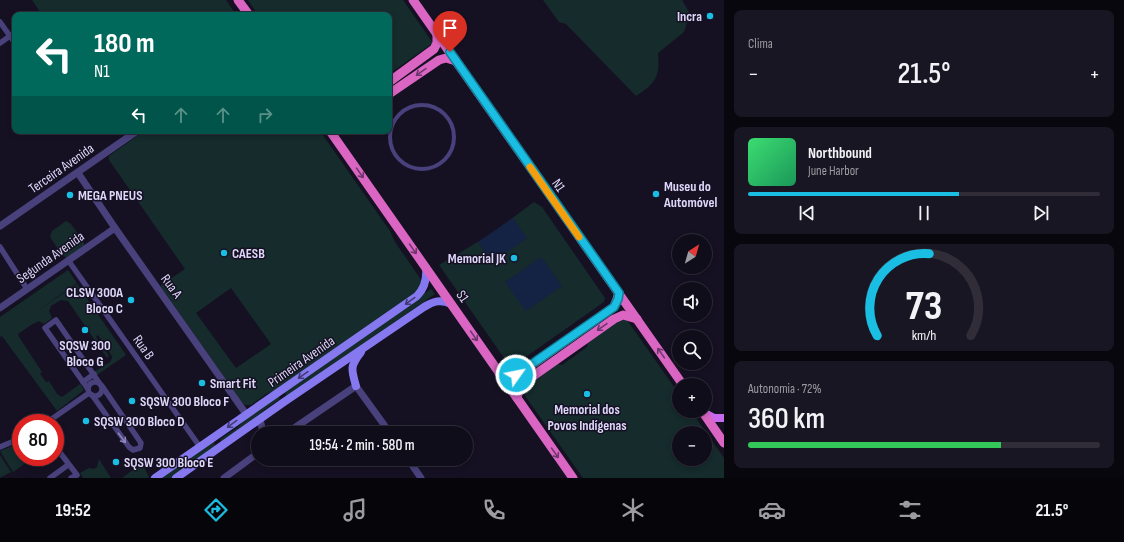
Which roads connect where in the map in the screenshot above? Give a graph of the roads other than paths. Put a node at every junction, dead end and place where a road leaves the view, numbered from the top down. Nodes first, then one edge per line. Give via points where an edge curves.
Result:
1 (238, 0) edge
2 (413, 0) edge
3 (247, 12) edge
4 (0, 22) edge
5 (437, 35) junction
6 (10, 36) junction
7 (12, 39) edge
8 (0, 43) edge
9 (456, 61) junction
10 (392, 80) edge
11 (392, 92) edge
12 (448, 118) joint
13 (392, 129) edge
14 (133, 134) edge
15 (332, 134) edge
16 (339, 134) edge
17 (391, 134) edge
18 (337, 141) junction
19 (78, 172) junction
20 (0, 226) edge
21 (115, 228) junction
22 (0, 247) edge
23 (68, 260) junction
24 (426, 268) junction
25 (27, 289) junction
26 (619, 293) junction
27 (451, 304) junction
28 (0, 308) edge
29 (636, 319) junction
30 (366, 346) junction
31 (499, 372) junction
32 (94, 374) junction
33 (678, 378) edge
34 (83, 382) junction
35 (101, 385) junction
36 (356, 386) junction
37 (90, 392) junction
38 (278, 393) junction
39 (517, 398) junction
40 (284, 402) junction
41 (59, 414) edge
42 (246, 414) junction
43 (712, 417) edge
44 (706, 418) edge
45 (724, 418) edge
46 (260, 419) junction
47 (262, 426) edge
48 (297, 426) edge
49 (385, 426) edge
50 (249, 427) joint
51 (217, 435) junction
52 (12, 442) edge
53 (724, 443) edge
54 (223, 445) junction
55 (0, 447) edge
56 (200, 447) junction
57 (251, 458) edge
58 (64, 459) edge
59 (68, 465) junction
60 (413, 466) edge
61 (50, 478) edge
62 (72, 478) edge
63 (155, 478) edge
64 (176, 478) edge
65 (224, 478) edge
66 (421, 478) edge
67 (573, 478) edge

1 - 3 highway
2 - 5 highway, N1
4 - 6 street
5 - 9 highway, N1
5 - 10 highway via 434,50
6 - 7 street
6 - 8 street
9 -> 11 highway via 446,58 439,60
9 - 26 highway, N1
12 - 13 street via 440,110 430,106 414,106 400,113
12 - 17 street via 454,135 450,153 437,165 428,168 410,166 402,161 395,153
14 - 19 street, Terceira Avenida
15 - 18 highway, S1
16 - 18 highway
18 -> 24 highway, S1
19 - 20 street, Terceira Avenida
19 - 21 street, Rua A
21 - 23 street, Segunda Avenida
21 - 42 street, Rua A
22 - 25 street
23 - 25 street, Segunda Avenida
23 - 56 street, Rua B
24 - 27 highway, S1
24 -> 38 main road, Primeira Avenida via 426,281 417,296
25 - 28 street, Segunda Avenida
26 - 29 highway, N1
26 - 31 highway via 614,307 520,373 509,376
27 - 30 main road, Primeira Avenida via 440,300 428,304
27 -> 31 highway, S1
33 -> 29 highway, N1
29 -> 39 highway via 623,315 614,319 526,381 519,389
30 - 36 main road via 352,366
30 - 40 main road, Primeira Avenida
31 - 39 highway, S1
32 - 34 street
32 - 34 street via 56,320 45,328
32 - 35 street
34 - 37 street
35 - 37 street via 90,383
35 - 37 street via 101,393 95,396
37 -> 35 street via 129,447 133,450 140,448 141,443
36 - 48 street
36 - 49 street
37 - 41 street
38 - 40 main road via 284,395
38 - 42 main road, Primeira Avenida
39 -> 67 highway, S1
40 - 46 main road, Primeira Avenida
42 -> 51 main road, Primeira Avenida
43 - 45 main road
44 - 53 highway
46 - 47 street
46 - 50 main road, Primeira Avenida
50 - 54 main road, Primeira Avenida
51 - 54 main road via 216,442
51 - 56 main road, Primeira Avenida
52 - 55 street
54 - 64 main road, Primeira Avenida
56 - 63 main road, Primeira Avenida
57 - 65 street
58 - 59 street
59 - 61 street
59 - 62 street via 77,475
60 - 66 street

